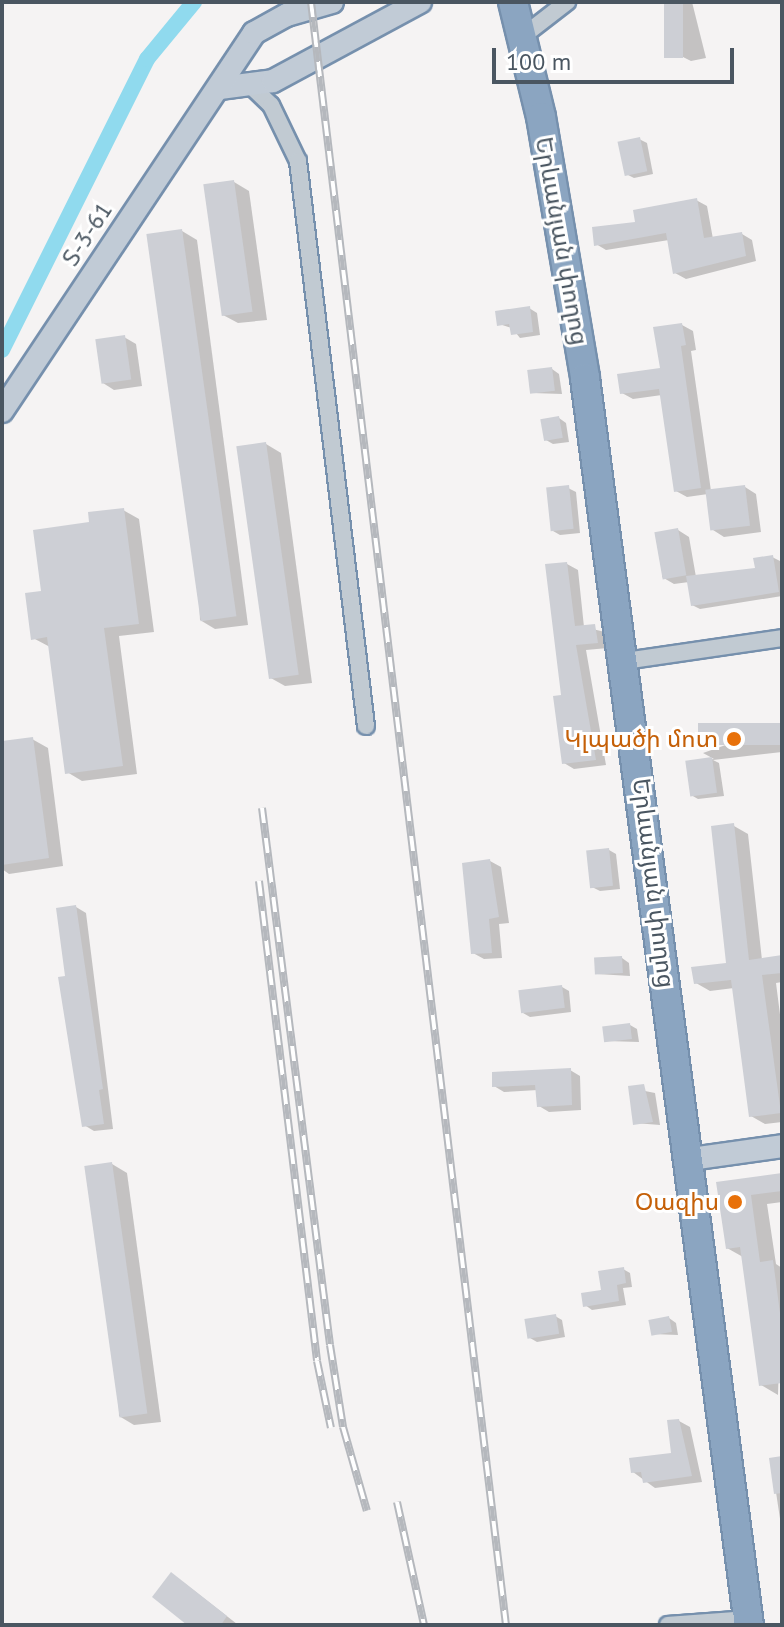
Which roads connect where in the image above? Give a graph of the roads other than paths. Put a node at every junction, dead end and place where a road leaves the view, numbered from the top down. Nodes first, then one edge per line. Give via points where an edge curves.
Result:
1 (332, 2) edge
2 (420, 2) edge
3 (513, 2) edge
4 (567, 2) edge
5 (523, 36) junction
6 (249, 84) junction
7 (220, 88) junction
8 (2, 411) edge
9 (782, 638) edge
10 (625, 661) junction
11 (366, 726) dead end
12 (782, 1146) edge
13 (690, 1159) junction
14 (749, 1622) edge
15 (668, 1625) edge

1 - 7 street, Տ-3-61 / Տ-3-61 via 287,15 254,33
2 - 6 street via 273,81
3 - 5 highway, Երևանյան փողոց
4 - 5 street
5 - 10 highway, Երևանյան փողոց via 576,313
6 - 7 street
6 - 11 street via 271,105 298,161
7 - 8 street, Տ-3-61 / Տ-3-61 via 148,187
9 - 10 street
10 - 13 highway, Երևանյան փողոց
12 - 13 street
13 - 14 highway, Երևանյան փողոց
14 - 15 street

